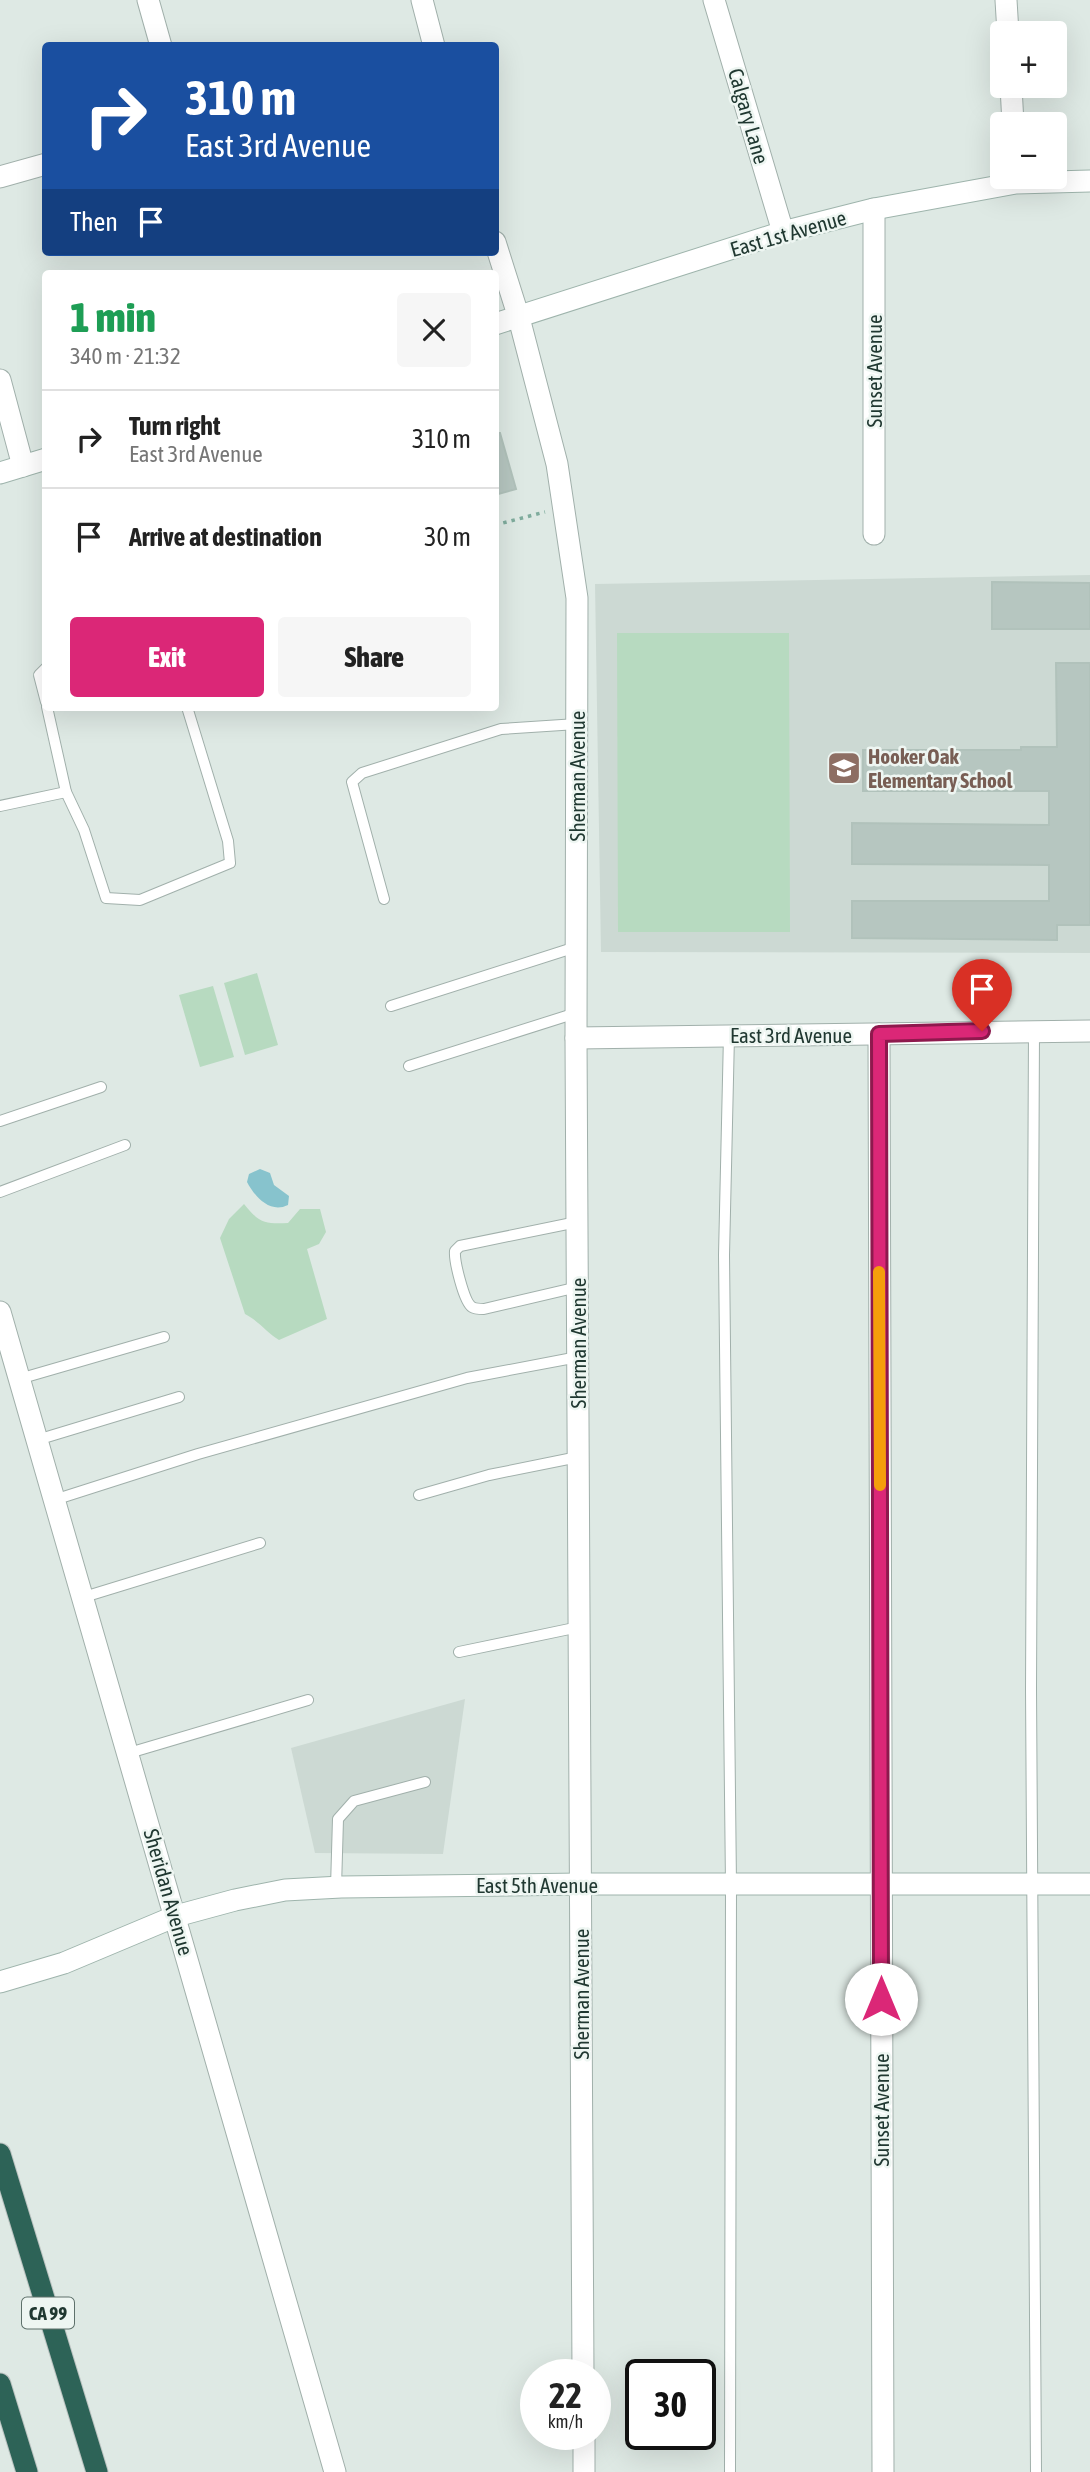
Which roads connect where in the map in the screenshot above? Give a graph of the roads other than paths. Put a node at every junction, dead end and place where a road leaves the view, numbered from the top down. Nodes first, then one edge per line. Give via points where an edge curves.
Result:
1 (148, 0) edge
2 (422, 0) edge
3 (715, 0) edge
4 (1006, 0) edge
5 (1007, 21) edge
6 (160, 42) edge
7 (433, 42) edge
8 (42, 165) edge
9 (0, 177) edge
10 (1067, 181) edge
11 (1090, 181) edge
12 (990, 185) edge
13 (874, 209) junction
14 (783, 232) junction
15 (499, 255) edge
16 (519, 318) junction
17 (499, 323) edge
18 (0, 380) edge
19 (42, 460) edge
20 (23, 466) junction
21 (0, 474) edge
22 (874, 534) dead end
23 (47, 711) edge
24 (188, 711) edge
25 (577, 724) junction
26 (66, 792) junction
27 (0, 806) edge
28 (384, 899) dead end
29 (576, 947) junction
30 (391, 1006) dead end
31 (576, 1013) junction
32 (1034, 1030) junction
33 (1090, 1031) edge
34 (879, 1034) junction
35 (729, 1035) junction
36 (576, 1038) junction
37 (409, 1066) dead end
38 (101, 1087) dead end
39 (0, 1121) edge
40 (125, 1145) dead end
41 (0, 1192) edge
42 (577, 1222) junction
43 (578, 1287) junction
44 (0, 1312) edge
45 (164, 1337) dead end
46 (578, 1357) junction
47 (19, 1379) junction
48 (178, 1397) dead end
49 (37, 1440) junction
50 (578, 1457) junction
51 (419, 1495) dead end
52 (54, 1500) junction
53 (260, 1543) dead end
54 (84, 1597) junction
55 (579, 1627) junction
56 (459, 1652) dead end
57 (308, 1700) dead end
58 (129, 1753) junction
59 (425, 1782) dead end
60 (581, 1884) junction
61 (880, 1884) junction
62 (1034, 1884) junction
63 (1090, 1884) edge
64 (731, 1885) junction
65 (336, 1887) junction
66 (176, 1916) junction
67 (0, 1982) edge
68 (0, 2154) edge
69 (583, 2359) edge
70 (0, 2384) edge
71 (583, 2450) edge
72 (27, 2472) edge
73 (97, 2472) edge
74 (335, 2472) edge
75 (584, 2472) edge
76 (730, 2472) edge
77 (883, 2472) edge
78 (1036, 2472) edge

1 - 6 street
2 - 7 street
3 - 14 street, Calgary Lane
4 - 5 street
8 - 9 street
10 - 11 street, East 1st Avenue
12 - 13 street, East 1st Avenue
13 - 14 street, East 1st Avenue
13 - 22 street, Sunset Avenue
14 - 16 street, East 1st Avenue
15 - 16 street, Sherman Avenue
16 - 17 street, East 1st Avenue
16 - 25 street, Sherman Avenue via 557,464 575,587
18 - 20 street
19 - 20 street
20 - 21 street
23 - 26 lane
24 - 26 lane via 228,841 230,863 140,900 106,898
25 - 28 lane via 501,729 362,773 352,782
25 - 29 street, Sherman Avenue
26 - 27 lane
29 - 30 lane
29 - 31 street, Sherman Avenue
31 - 36 street, Sherman Avenue
31 - 37 lane
32 - 33 street, East 3rd Avenue
32 - 34 street, East 3rd Avenue
32 - 62 lane
34 - 35 street, East 3rd Avenue
34 - 61 street, Sunset Avenue
35 - 36 street, East 3rd Avenue
35 - 64 lane via 724,1255
36 - 42 street, Sherman Avenue
38 - 39 lane
40 - 41 lane
42 - 43 street, Sherman Avenue
42 - 43 lane via 460,1246 454,1258 467,1301 475,1309
43 - 46 street, Sherman Avenue
44 - 47 street, Sheridan Avenue
45 - 47 lane
46 - 50 street, Sherman Avenue
46 - 52 lane via 467,1378
47 - 49 street, Sheridan Avenue
48 - 49 lane
49 - 52 street, Sheridan Avenue
50 - 51 lane
50 - 55 street, Sherman Avenue
52 - 54 street, Sheridan Avenue
53 - 54 lane
54 - 58 street, Sheridan Avenue
55 - 56 lane
55 - 60 street, Sherman Avenue
57 - 58 lane
58 - 66 street, Sheridan Avenue
59 - 65 lane via 354,1801 338,1819
60 - 64 street, East 5th Avenue
60 - 65 street, East 5th Avenue
60 - 69 street, Sherman Avenue
61 - 62 street, East 5th Avenue
61 - 64 street, East 5th Avenue
61 - 77 street, Sunset Avenue
62 - 63 street, East 5th Avenue
62 - 78 lane
64 - 76 lane
65 - 66 street, East 5th Avenue via 285,1890
66 - 67 street, East 5th Avenue via 64,1963
66 - 74 street, Sheridan Avenue
68 - 73 highway, CA 99
70 - 72 highway
71 - 75 street

